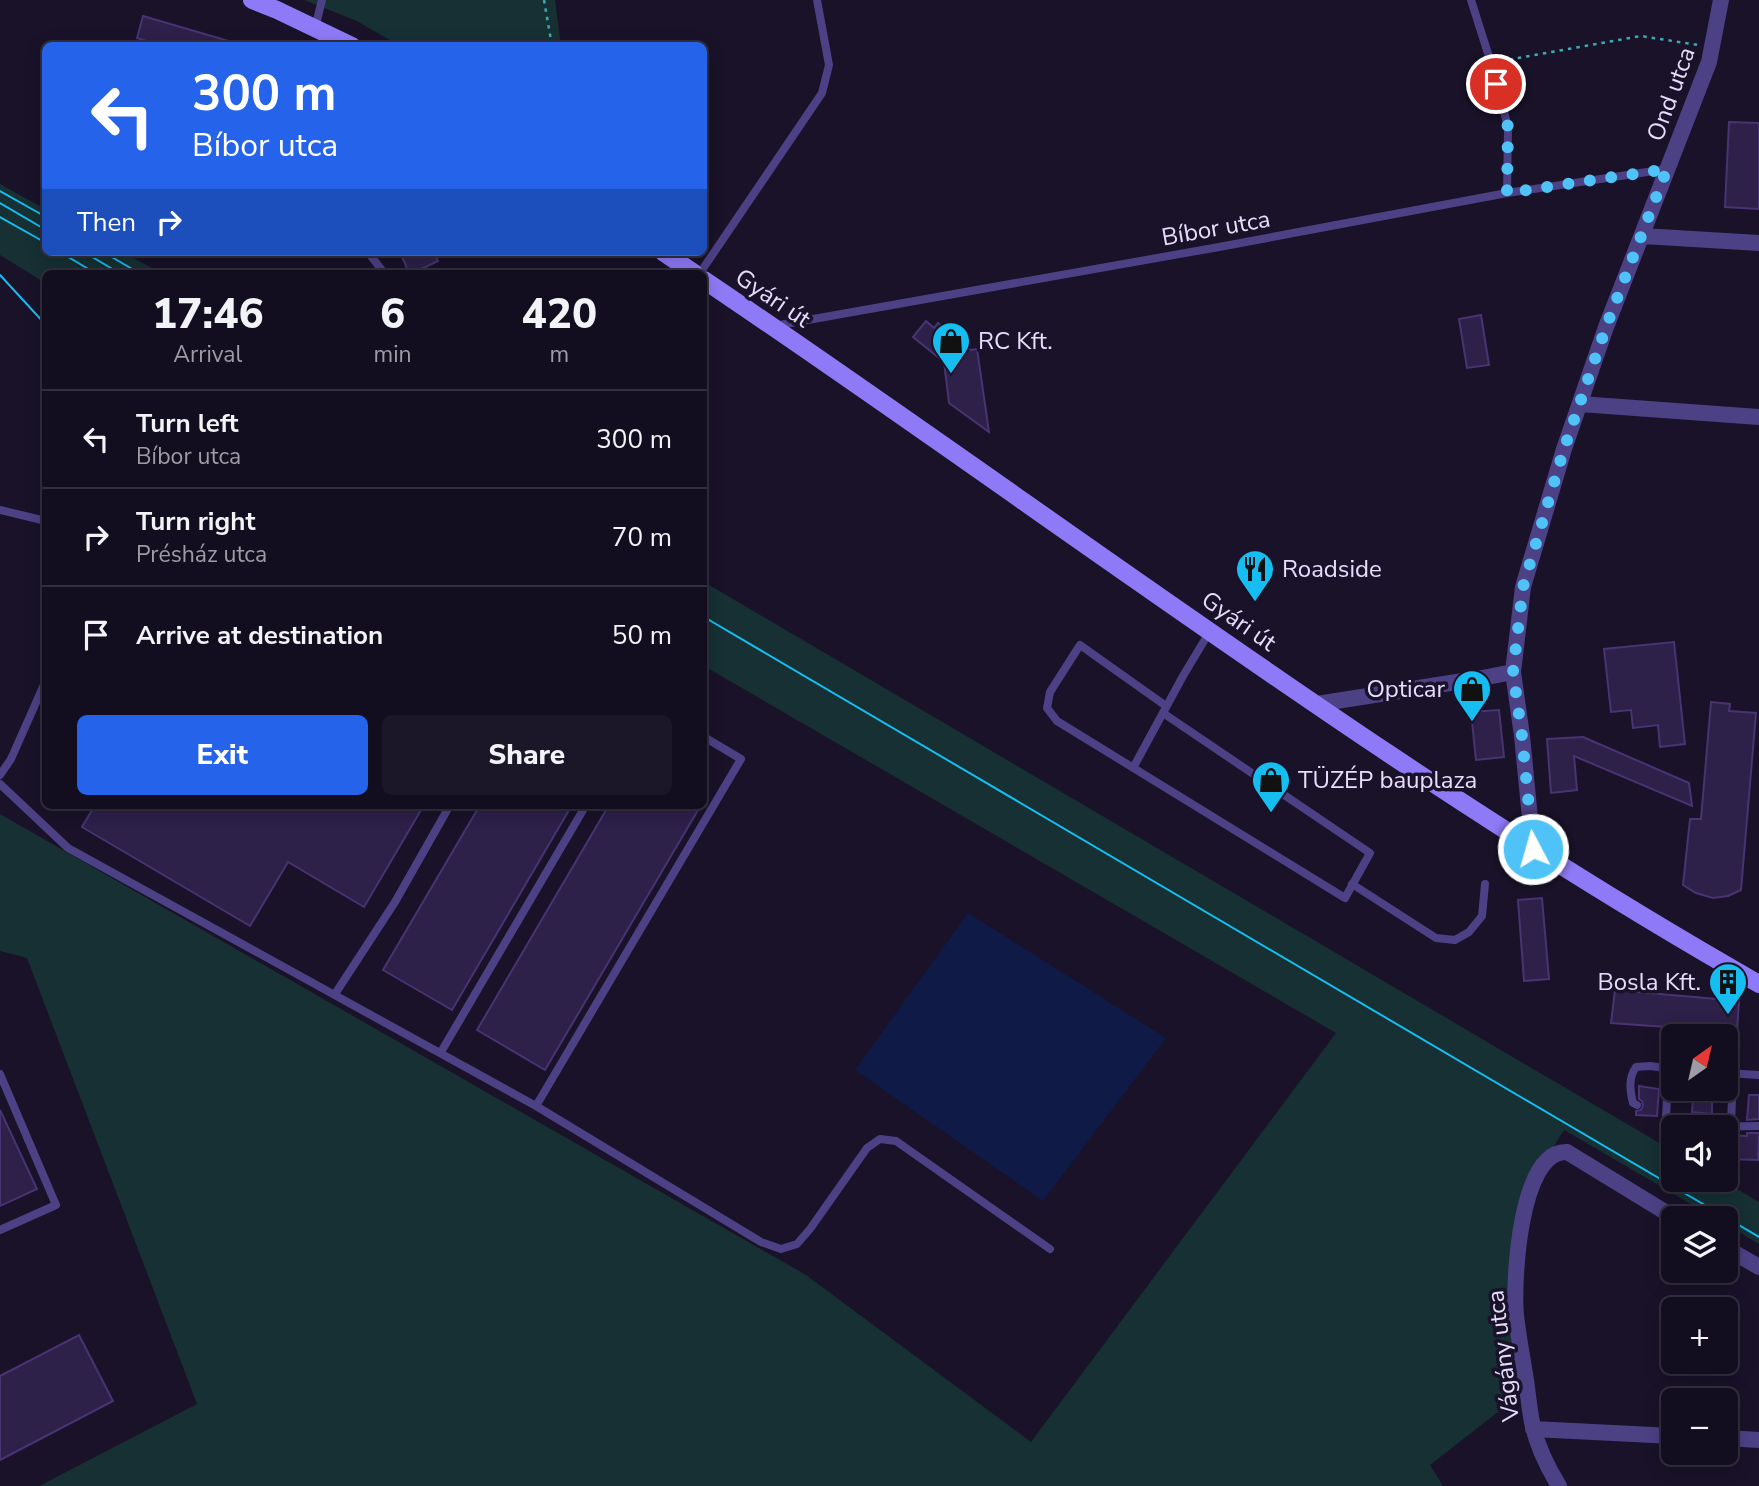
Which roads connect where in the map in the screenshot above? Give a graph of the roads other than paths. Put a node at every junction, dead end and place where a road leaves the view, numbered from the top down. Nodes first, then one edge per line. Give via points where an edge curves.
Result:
1 (252, 0) edge
2 (322, 0) edge
3 (817, 0) edge
4 (1471, 0) edge
5 (1721, 0) edge
6 (315, 28) junction
7 (330, 41) edge
8 (1667, 169) junction
9 (1507, 193) junction
10 (1643, 236) junction
11 (1759, 243) edge
12 (371, 256) edge
13 (669, 256) edge
14 (382, 270) edge
15 (690, 270) edge
16 (702, 270) edge
17 (707, 282) edge
18 (772, 326) junction
19 (1580, 404) junction
20 (1759, 417) edge
21 (0, 510) edge
22 (42, 520) edge
23 (1210, 631) junction
24 (1513, 672) junction
25 (42, 689) edge
26 (1317, 704) junction
27 (1165, 709) junction
28 (707, 739) edge
29 (1133, 768) junction
30 (0, 775) edge
31 (0, 784) edge
32 (448, 809) edge
33 (584, 809) edge
34 (1533, 849) junction
35 (1352, 884) junction
36 (1485, 884) dead end
37 (1759, 984) edge
38 (335, 994) junction
39 (441, 1052) junction
40 (1661, 1067) edge
41 (0, 1074) edge
42 (1738, 1074) edge
43 (1759, 1075) edge
44 (1630, 1087) junction
45 (1638, 1094) dead end
46 (1637, 1105) dead end
47 (536, 1106) junction
48 (1738, 1125) edge
49 (1759, 1126) edge
50 (1661, 1209) edge
51 (0, 1230) edge
52 (1050, 1249) dead end
53 (1738, 1255) edge
54 (1759, 1267) edge
55 (1533, 1429) junction
56 (1661, 1435) edge
57 (1738, 1439) edge
58 (1759, 1440) edge
59 (1559, 1486) edge

1 - 6 street
2 - 6 lane
3 - 16 lane via 829,65 822,93
4 - 9 lane via 1508,127
5 - 8 street, Ond utca via 1709,62
6 - 7 street
8 - 9 lane, Bíbor utca
8 - 10 street, Ond utca
9 - 18 lane, Bíbor utca
10 - 11 street
10 - 19 street, Ond utca
12 - 14 lane
13 - 15 street
17 - 18 street, Gyári út
18 - 23 street, Gyári út
19 - 20 street
19 - 24 street, Ond utca via 1523,587
21 - 22 lane
23 - 26 street, Gyári út
23 - 27 lane
24 - 26 street
24 - 34 street, Ond utca
25 - 30 lane
26 - 34 street, Gyári út
27 - 29 lane
27 - 29 lane via 1080,645 1050,692 1047,708 1057,721
27 - 35 lane via 1370,853
28 - 47 lane via 741,759
29 - 35 lane via 1345,898
31 - 38 lane via 68,848
32 - 38 lane
33 - 39 lane
34 - 37 street, Gyári út
35 - 36 lane via 1436,938 1455,940 1482,916
38 - 39 lane
39 - 47 lane
40 - 44 lane via 1636,1067
41 - 51 lane via 56,1205
42 - 43 lane
44 - 45 lane
44 - 46 lane
47 - 52 lane via 761,1242 780,1249 797,1244 867,1148 880,1139 896,1141
48 - 49 lane
50 - 55 street, Vágány utca via 1567,1152 1552,1156 1535,1179 1516,1259 1516,1314
53 - 54 street
55 - 56 street
55 - 59 street, Vágány utca
57 - 58 street

